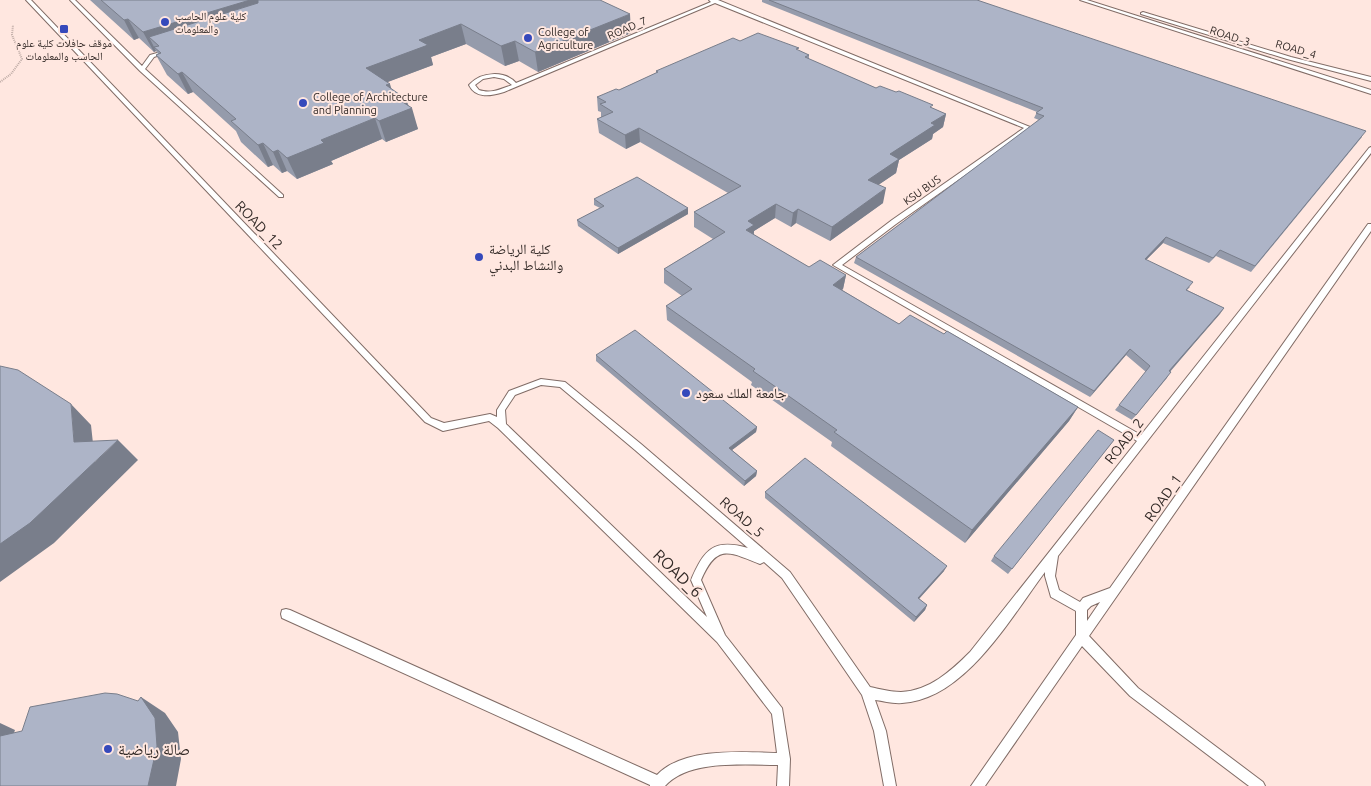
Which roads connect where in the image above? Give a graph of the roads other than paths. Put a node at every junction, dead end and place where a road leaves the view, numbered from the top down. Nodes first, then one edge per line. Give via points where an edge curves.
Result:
1 (28, 0) edge
2 (72, 0) edge
3 (1082, 0) edge
4 (1101, 0) edge
5 (714, 1) edge
6 (180, 47) edge
7 (142, 70) junction
8 (1371, 79) edge
9 (516, 85) junction
10 (1371, 92) edge
11 (1371, 149) edge
12 (1371, 162) edge
13 (1360, 164) junction
14 (282, 196) dead end
15 (1371, 226) edge
16 (490, 417) joint
17 (501, 426) junction
18 (1143, 440) junction
19 (1053, 554) junction
20 (786, 575) junction
21 (1113, 592) junction
22 (1081, 608) junction
23 (286, 614) dead end
24 (1082, 637) junction
25 (721, 638) junction
26 (867, 692) junction
27 (784, 758) junction
28 (657, 784) edge
29 (784, 786) edge
30 (890, 786) edge
31 (977, 786) edge
32 (1260, 786) edge

1 - 16 lane, ROAD_12 via 428,420 443,427
2 - 7 lane
3 - 10 lane, ROAD_3
4 - 8 lane, ROAD_4 via 1290,58
5 - 9 lane, ROAD_7
5 - 18 lane, KSU BUS via 1028,128 837,265
6 - 7 lane via 152,56
7 - 14 lane
9 - 9 lane, ROAD_7 via 486,94 474,90 472,85 478,79 491,76 508,78
11 - 13 lane, ROAD_2
12 - 13 lane
13 - 18 lane, ROAD_2
15 - 21 lane, ROAD_1
16 - 17 lane, ROAD_6
17 - 20 lane, ROAD_5 via 501,410 512,393 541,382 562,384
17 - 25 lane, ROAD_6
18 - 19 lane, ROAD_2
19 - 22 lane via 1050,576 1056,593
19 - 26 lane, ROAD_2 via 975,657 938,687 905,697
20 - 25 lane via 751,553 723,548 707,557 696,580
20 - 26 lane, ROAD_5
21 - 22 lane via 1087,602
21 - 24 lane, ROAD_1
22 - 24 lane
23 - 28 lane
24 - 31 lane, ROAD_1
24 - 32 lane via 1134,692
25 - 27 lane, ROAD_6 via 778,712
26 - 30 lane, ROAD_5 via 880,731
27 - 28 lane via 701,760 677,768
27 - 29 lane, ROAD_6

